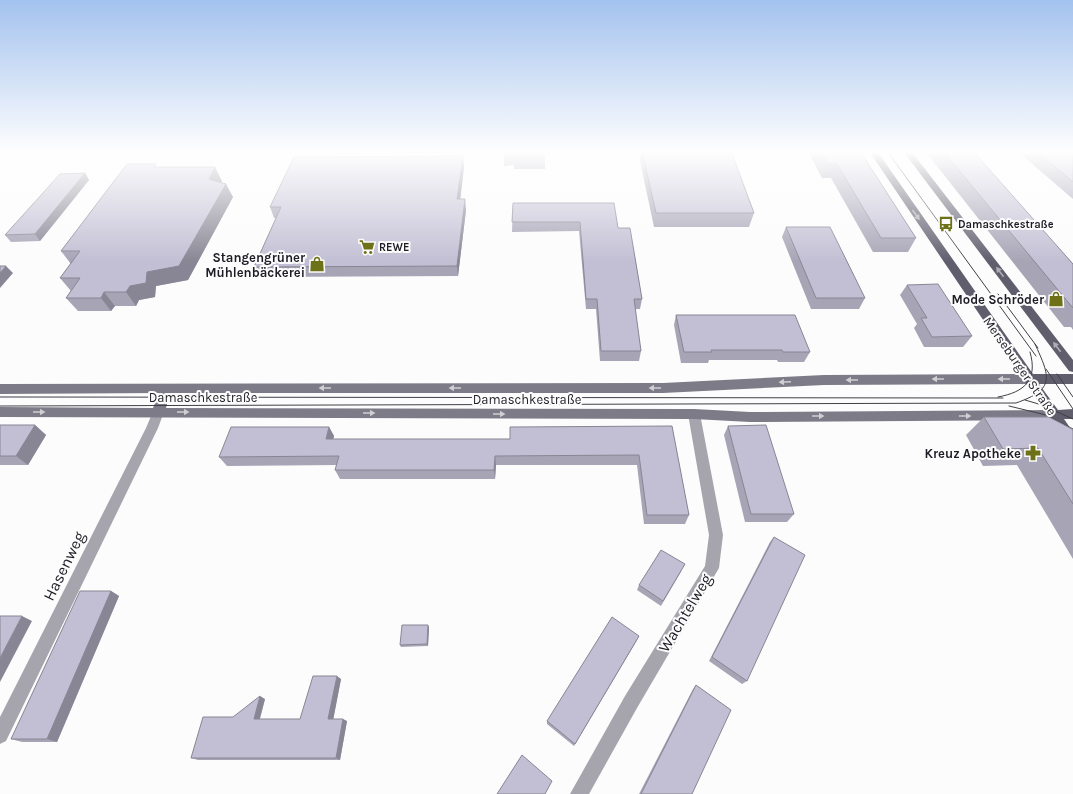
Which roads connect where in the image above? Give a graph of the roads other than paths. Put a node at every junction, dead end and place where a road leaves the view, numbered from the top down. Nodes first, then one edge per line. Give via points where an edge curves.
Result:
1 (899, 188) edge
2 (935, 188) edge
3 (1073, 368) edge
4 (1030, 379) junction
5 (1073, 379) edge
6 (0, 389) edge
7 (166, 389) junction
8 (0, 412) edge
9 (158, 412) junction
10 (694, 414) junction
11 (1054, 414) junction
12 (1073, 414) edge
13 (1073, 442) edge
14 (0, 734) edge
15 (579, 794) edge

1 -> 4 main road, Merseburger Straße
3 -> 2 main road
4 - 5 main road
4 -> 7 street, Damaschkestraße via 824,380 663,388
4 - 11 main road, Merseburger Straße
6 - 7 street, Damaschkestraße
7 - 9 street
8 -> 9 street, Damaschkestraße
9 -> 10 street, Damaschkestraße
9 - 14 street, Hasenweg via 149,435
10 -> 11 street, Damaschkestraße
10 - 15 street, Wachtelweg via 716,536 712,568
11 - 12 main road
11 - 13 main road, Merseburger Straße

